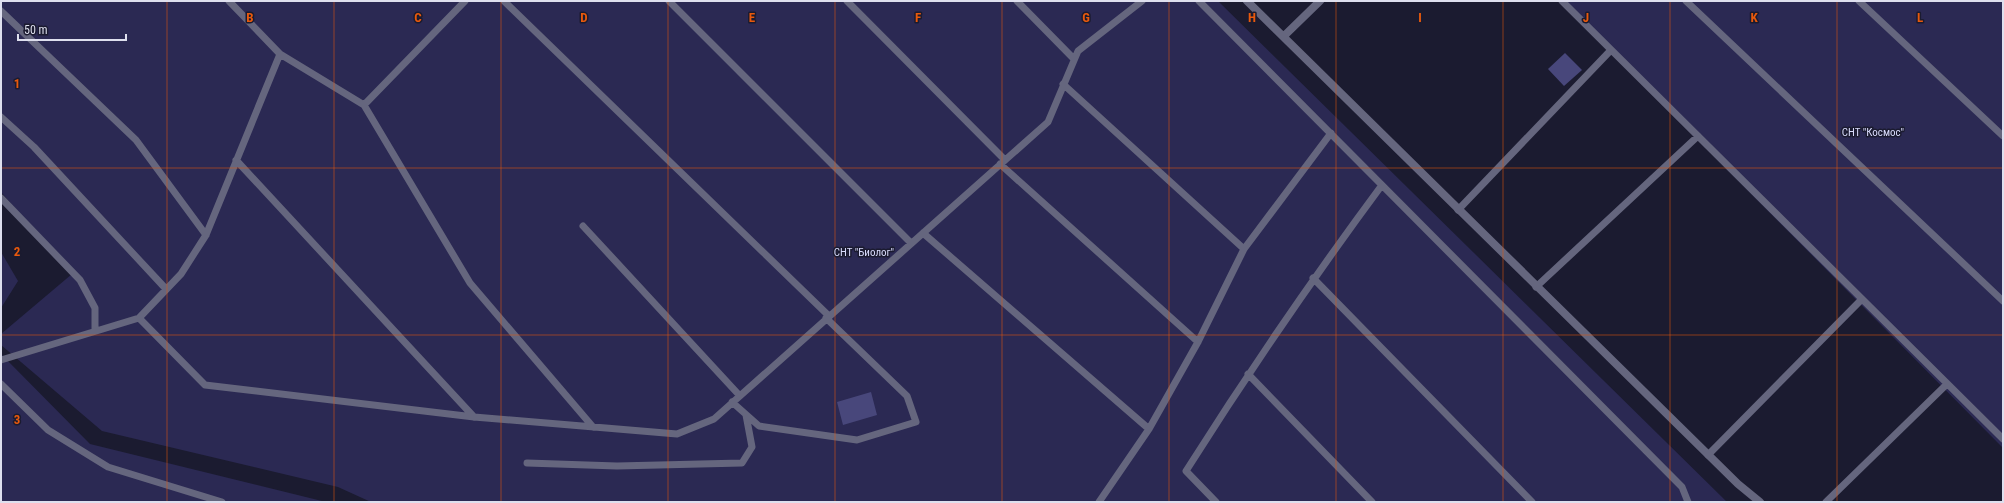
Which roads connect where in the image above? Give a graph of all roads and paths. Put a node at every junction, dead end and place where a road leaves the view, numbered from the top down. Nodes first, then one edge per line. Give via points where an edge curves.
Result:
1 (229, 1) edge
2 (465, 1) edge
3 (504, 1) edge
4 (669, 1) edge
5 (847, 1) edge
6 (1017, 1) edge
7 (1142, 1) edge
8 (1199, 1) edge
9 (1247, 1) edge
10 (1320, 1) edge
11 (1562, 1) edge
12 (1686, 1) edge
13 (1859, 1) edge
14 (1, 11) edge
15 (1284, 36) junction
16 (1611, 50) junction
17 (280, 54) junction
18 (1074, 59) junction
19 (1063, 84) junction
20 (364, 105) junction
21 (1, 117) edge
22 (1331, 133) junction
23 (1698, 136) junction
24 (2003, 136) edge
25 (236, 160) junction
26 (1003, 162) junction
27 (1382, 184) junction
28 (1, 198) edge
29 (1458, 210) junction
30 (583, 226) dead end
31 (923, 233) junction
32 (206, 235) junction
33 (911, 243) junction
34 (1244, 249) junction
35 (1313, 278) junction
36 (1536, 287) junction
37 (166, 290) junction
38 (1862, 299) junction
39 (2003, 301) edge
40 (828, 317) junction
41 (139, 318) junction
42 (95, 331) junction
43 (1198, 342) junction
44 (1, 360) edge
45 (1248, 374) junction
46 (1, 384) edge
47 (1947, 384) junction
48 (740, 396) junction
49 (732, 402) junction
50 (746, 414) junction
51 (474, 417) junction
52 (593, 427) junction
53 (1149, 429) junction
54 (2003, 439) edge
55 (1708, 455) junction
56 (527, 463) dead end
57 (222, 502) edge
58 (1099, 502) edge
59 (1216, 502) edge
60 (1372, 502) edge
61 (1532, 502) edge
62 (1688, 502) edge
63 (1760, 502) edge
64 (1826, 502) edge

1 - 17 lane
2 - 20 lane
3 - 40 lane
4 - 33 lane
5 - 26 lane
6 - 18 lane
7 - 18 lane via 1078,51
8 - 22 lane
9 - 15 street
10 - 15 street
11 - 16 lane
12 - 39 lane
13 - 24 lane
14 - 32 lane via 136,140
15 - 29 street
16 - 23 lane
16 - 29 lane
17 - 20 lane
17 - 25 lane
18 - 19 lane
19 - 26 lane via 1048,122
19 - 34 lane
20 - 52 lane via 470,284
21 - 37 lane via 34,147
22 - 27 lane
22 - 34 lane
23 - 36 lane
23 - 38 lane
25 - 32 lane
25 - 51 lane
26 - 31 lane
26 - 43 lane
27 - 35 lane
27 - 62 lane via 1682,487
28 - 42 lane via 80,280 95,308
29 - 36 street
30 - 48 lane
31 - 33 lane
31 - 53 lane
32 - 37 lane via 181,274
33 - 40 lane
34 - 43 lane
35 - 45 lane
35 - 61 lane
36 - 55 street
37 - 41 lane
38 - 47 lane
38 - 55 lane
40 - 48 lane
40 - 50 lane via 907,396 916,422 857,440 759,426
41 - 42 lane
41 - 51 lane via 206,384
42 - 44 lane
43 - 53 lane
45 - 59 lane via 1186,471
45 - 60 lane
46 - 57 lane via 48,430 108,467
47 - 54 lane
47 - 64 lane
48 - 49 lane
49 - 50 lane
49 - 52 lane via 714,419 677,434
50 - 56 lane via 752,447 742,463 617,466
51 - 52 lane
53 - 58 lane
55 - 63 street

